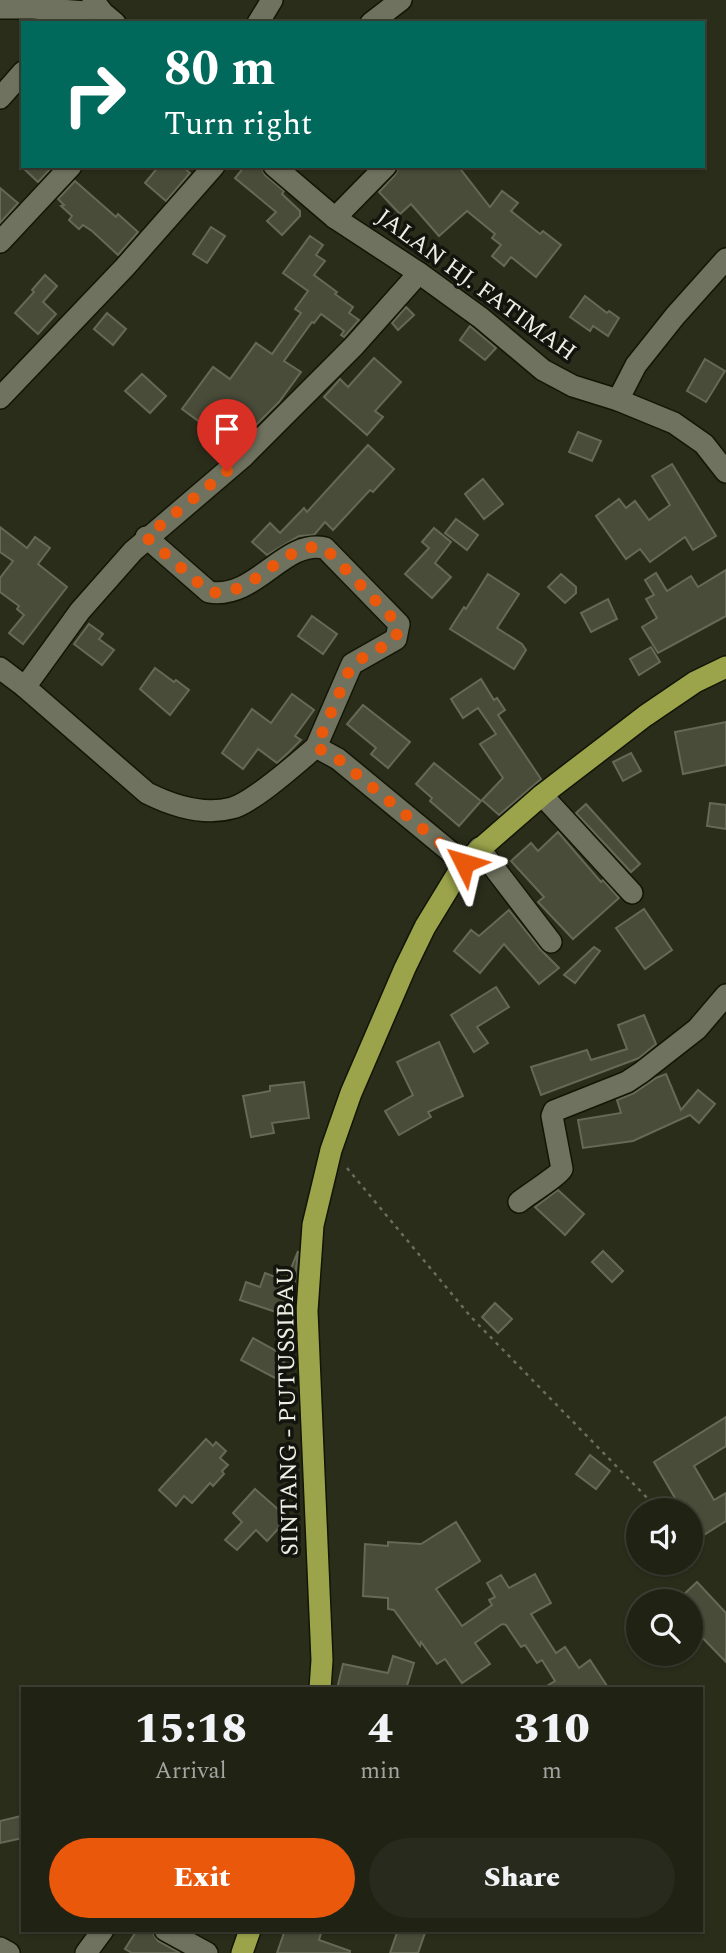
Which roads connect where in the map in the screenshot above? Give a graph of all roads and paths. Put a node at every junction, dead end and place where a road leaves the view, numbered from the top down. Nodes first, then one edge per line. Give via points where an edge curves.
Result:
1 (272, 0) edge
2 (401, 0) edge
3 (0, 9) edge
4 (87, 10) edge
5 (111, 21) edge
6 (259, 21) edge
7 (374, 21) edge
8 (21, 74) edge
9 (0, 98) edge
10 (69, 168) edge
11 (212, 168) edge
12 (276, 168) edge
13 (384, 168) edge
14 (335, 218) junction
15 (0, 242) edge
16 (726, 259) edge
17 (419, 273) junction
18 (0, 398) edge
19 (618, 400) junction
20 (726, 472) edge
21 (146, 537) junction
22 (726, 667) edge
23 (0, 668) edge
24 (26, 687) junction
25 (316, 747) junction
26 (542, 795) junction
27 (472, 855) junction
28 (632, 893) dead end
29 (551, 942) dead end
30 (726, 995) edge
31 (331, 1150) junction
32 (519, 1202) dead end
33 (647, 1498) edge
34 (320, 1687) edge
35 (102, 1932) edge
36 (169, 1932) edge
37 (249, 1932) edge
38 (0, 1948) edge
39 (9, 1953) edge
40 (86, 1953) edge
41 (207, 1953) edge
42 (242, 1953) edge

1 - 6 street
2 - 7 street
3 - 4 street
4 - 5 street
8 - 9 street
10 - 15 street
11 - 18 street
12 - 14 street, JALAN HJ. FATIMAH
13 - 14 street
14 - 17 street, JALAN HJ. FATIMAH
16 - 19 street via 636,365
17 - 19 street, JALAN HJ. FATIMAH via 543,370 573,386
17 - 21 street via 355,346 243,457
19 - 20 street, JALAN HJ. FATIMAH via 690,433
21 - 24 street via 80,611
21 - 25 street via 209,592 221,594 245,586 298,551 314,545 325,548 398,624 396,639 352,664
22 - 26 highway, SINTANG - PUTUSSIBAU via 645,716
23 - 24 street
24 - 25 street via 147,793 195,810 233,808 247,801
25 - 27 street
26 - 27 highway, SINTANG - PUTUSSIBAU
26 - 28 street
27 - 29 street
27 - 31 highway, SINTANG - PUTUSSIBAU via 425,927 405,968
30 - 32 street via 697,1029 642,1072 554,1111 562,1169
31 - 33 path via 471,1317
31 - 34 highway, SINTANG - PUTUSSIBAU via 313,1225 307,1311
35 - 40 street
36 - 41 street
37 - 42 highway
38 - 39 street

